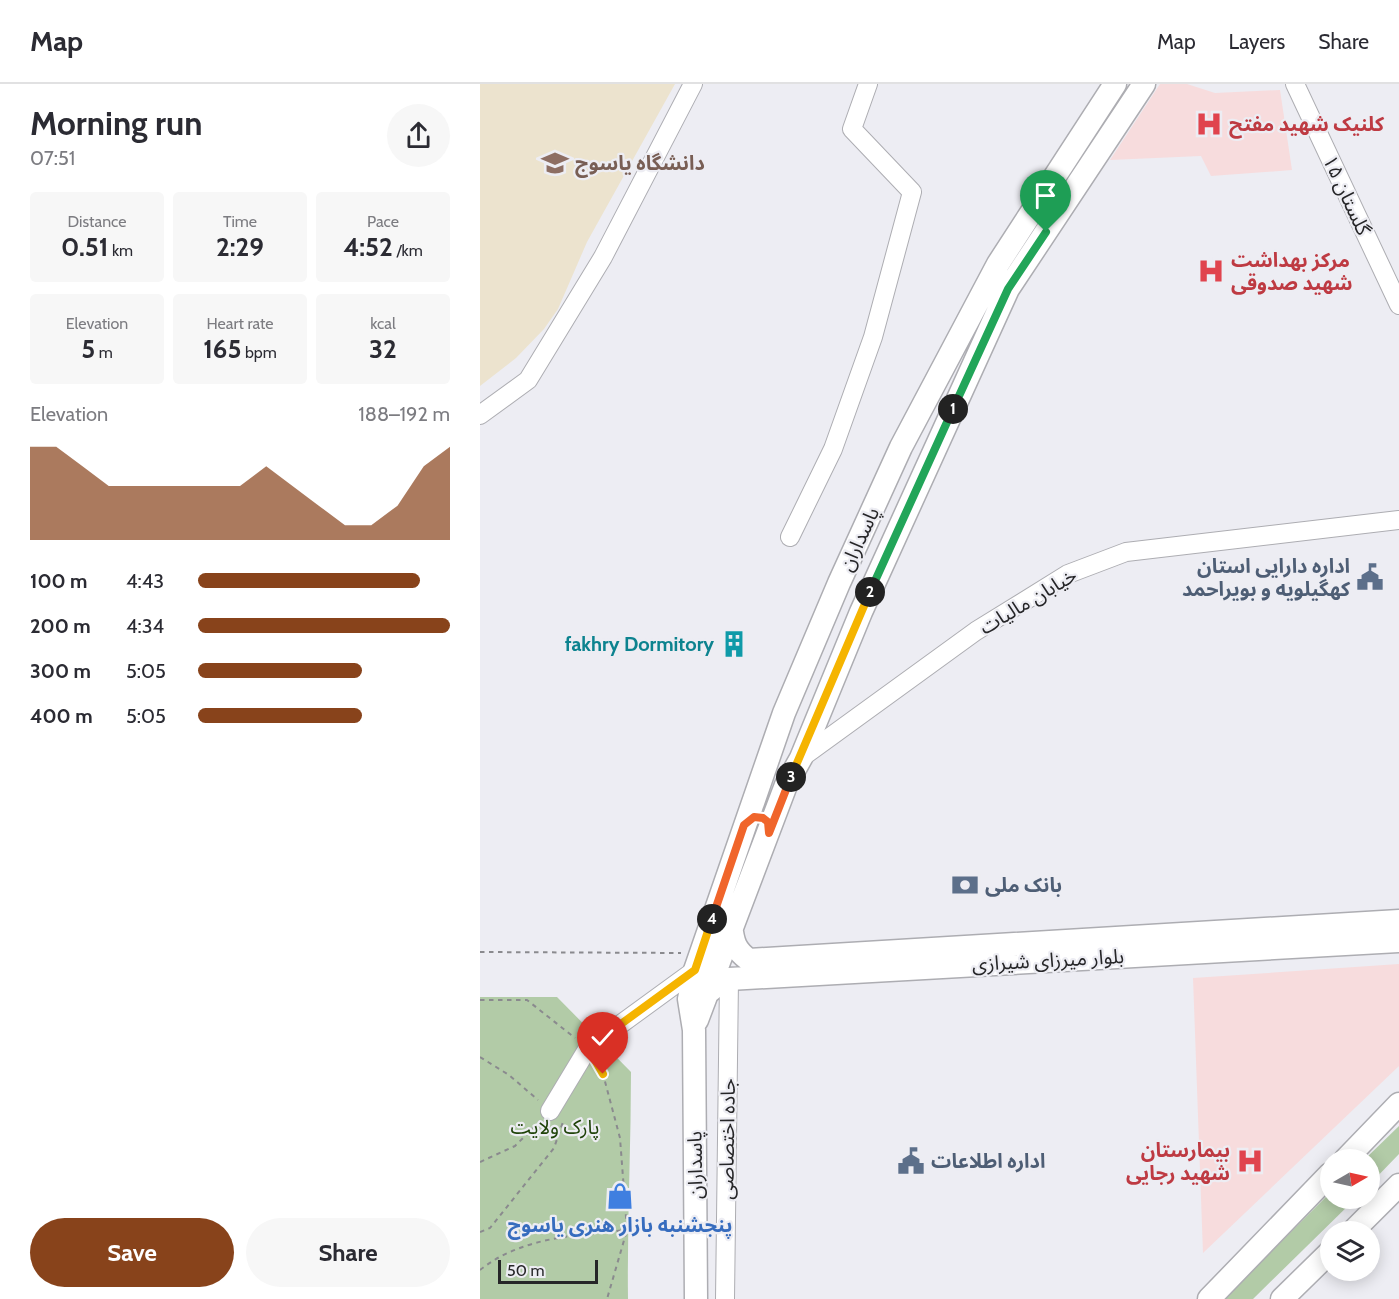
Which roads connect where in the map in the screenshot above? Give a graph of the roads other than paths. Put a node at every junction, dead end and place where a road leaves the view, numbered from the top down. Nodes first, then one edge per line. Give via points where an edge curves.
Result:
1 (693, 84) edge
2 (868, 84) edge
3 (1114, 84) edge
4 (1144, 84) edge
5 (1295, 84) edge
6 (1399, 305) edge
7 (480, 416) edge
8 (1399, 520) edge
9 (790, 537) dead end
10 (801, 758) junction
11 (765, 770) junction
12 (786, 785) junction
13 (744, 825) junction
14 (769, 833) junction
15 (1399, 921) edge
16 (731, 925) junction
17 (1399, 940) edge
18 (698, 962) junction
19 (729, 980) junction
20 (704, 996) junction
21 (694, 1030) junction
22 (1399, 1104) edge
23 (557, 1113) road end
24 (1356, 1149) edge
25 (1320, 1184) edge
26 (1399, 1185) edge
27 (1363, 1221) edge
28 (1320, 1262) edge
29 (696, 1299) edge
30 (724, 1299) edge
31 (1209, 1299) edge
32 (1282, 1299) edge

1 - 7 street via 603,257 528,380
2 - 9 street via 852,129 912,192 873,337 833,449
3 - 11 main road, پاسداران via 998,264 901,447 784,713
4 - 10 main road, پاسداران via 1008,289 861,612
5 - 6 street, گلستان ۱۵
8 - 10 street, خیابان مالیات via 1126,552 1068,574 976,631
10 - 12 main road, پاسداران
11 - 12 main road via 766,784 771,789
11 - 13 main road, پاسداران
12 - 14 main road, پاسداران
13 - 14 main road via 754,817 763,818 768,822
13 - 18 main road, پاسداران
14 - 16 main road, پاسداران
15 - 16 main road, بلوار میرزای شیرازی via 749,960 738,953
16 - 20 main road, پاسداران
17 - 19 main road, بلوار میرزای شیرازی
18 - 21 main road, پاسداران via 688,999
18 - 23 street via 588,1048
19 - 20 main road, بلوار میرزای شیرازی
19 - 30 street, جاده اختصاصی
20 - 21 main road, پاسداران
21 - 29 main road, پاسداران
22 - 24 main road
25 - 31 main road
26 - 27 main road
28 - 32 main road

